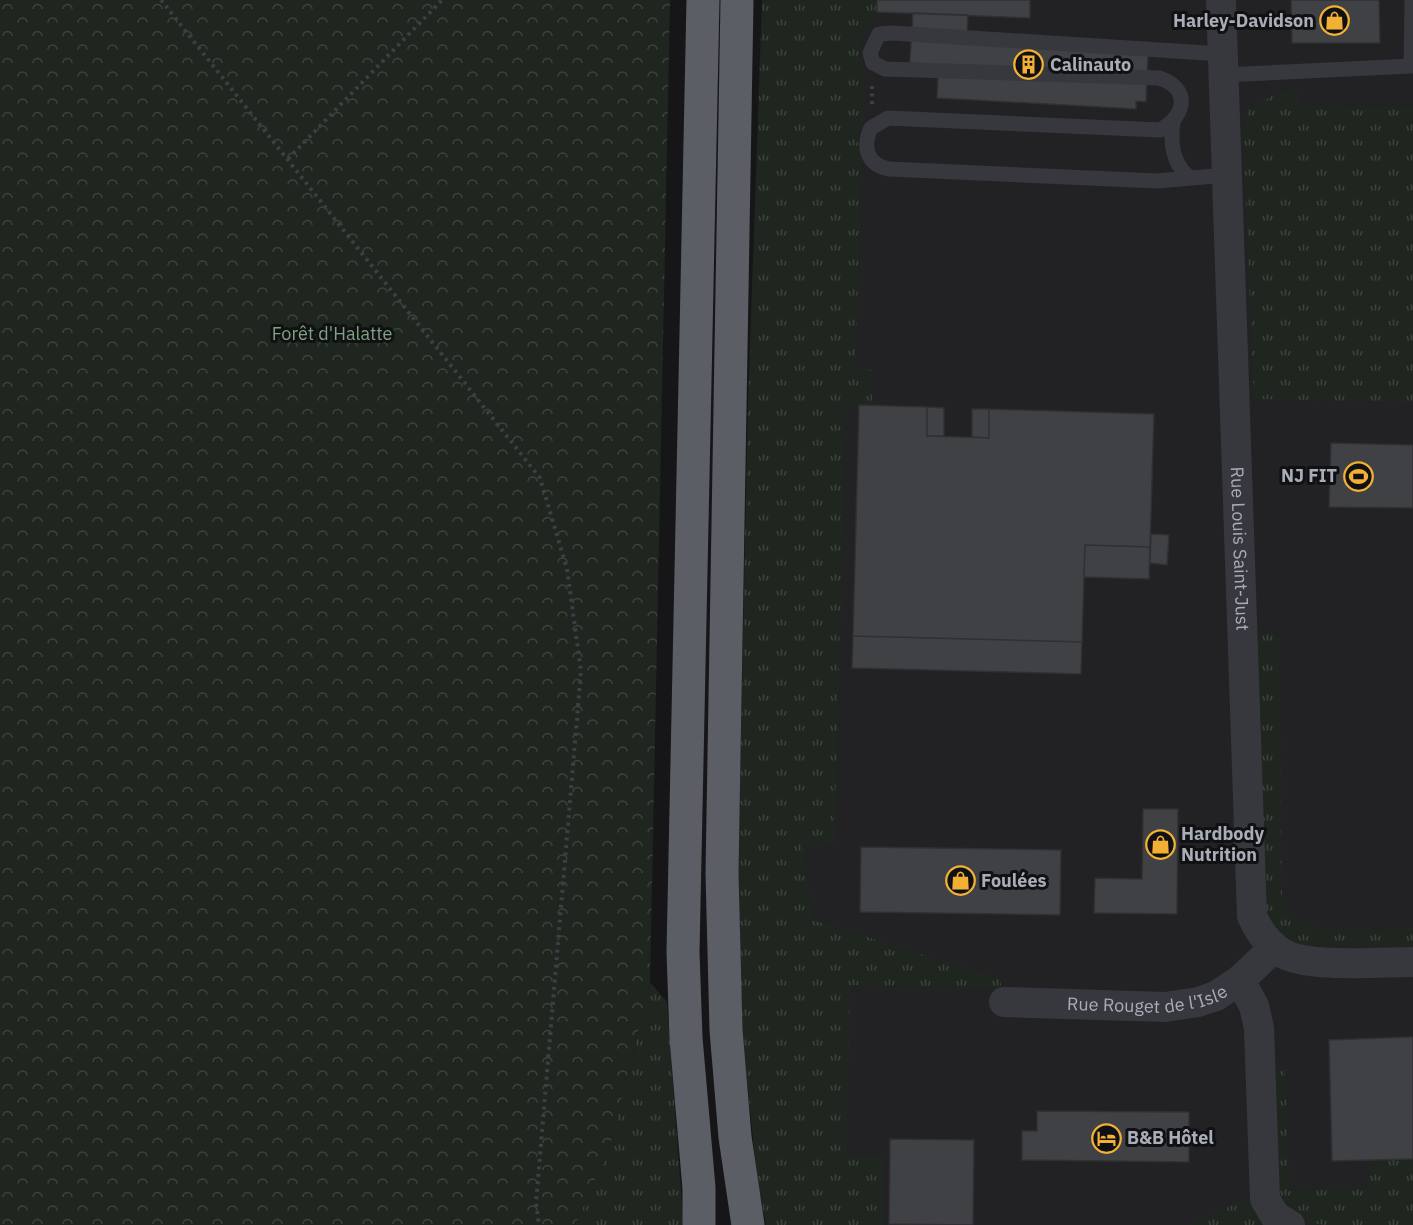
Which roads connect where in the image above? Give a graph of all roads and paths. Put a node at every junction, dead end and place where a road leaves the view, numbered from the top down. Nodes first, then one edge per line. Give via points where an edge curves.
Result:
1 (161, 0) edge
2 (442, 0) edge
3 (703, 0) edge
4 (737, 0) edge
5 (1221, 0) edge
6 (1412, 0) edge
7 (873, 63) junction
8 (1222, 64) junction
9 (1173, 123) junction
10 (871, 128) junction
11 (288, 159) junction
12 (1226, 175) junction
13 (1189, 177) junction
14 (1274, 948) junction
15 (1413, 962) edge
16 (1240, 980) junction
17 (1004, 1002) dead end
18 (539, 1225) edge
19 (699, 1225) edge
20 (748, 1225) edge
21 (1290, 1225) edge

1 - 11 path
2 - 11 path
3 - 19 highway via 684,933 686,1038
4 - 20 highway via 722,873 726,1030 735,1137
5 - 8 street, Rue Louis Saint-Just
6 - 8 lane via 1411,66
7 - 8 lane via 870,53 879,34 893,33
7 - 9 lane via 885,69 1159,78 1176,87 1181,98 1181,112
7 - 10 path
8 - 12 street, Rue Louis Saint-Just
9 - 10 lane via 1160,130 888,118
9 - 13 lane via 1171,137 1178,164
10 - 13 lane via 866,148 871,160 878,167 889,169 1157,181
11 - 18 path via 540,478 567,569 581,671 536,1203
12 - 13 lane
12 - 14 street, Rue Louis Saint-Just via 1250,902 1257,928
14 - 15 street via 1313,961
14 - 16 street, Rue Rouget de l'Isle
16 - 17 street, Rue Rouget de l'Isle via 1216,996 1182,1005 1118,1007
16 - 21 street via 1254,1006 1259,1028 1265,1199 1275,1216

